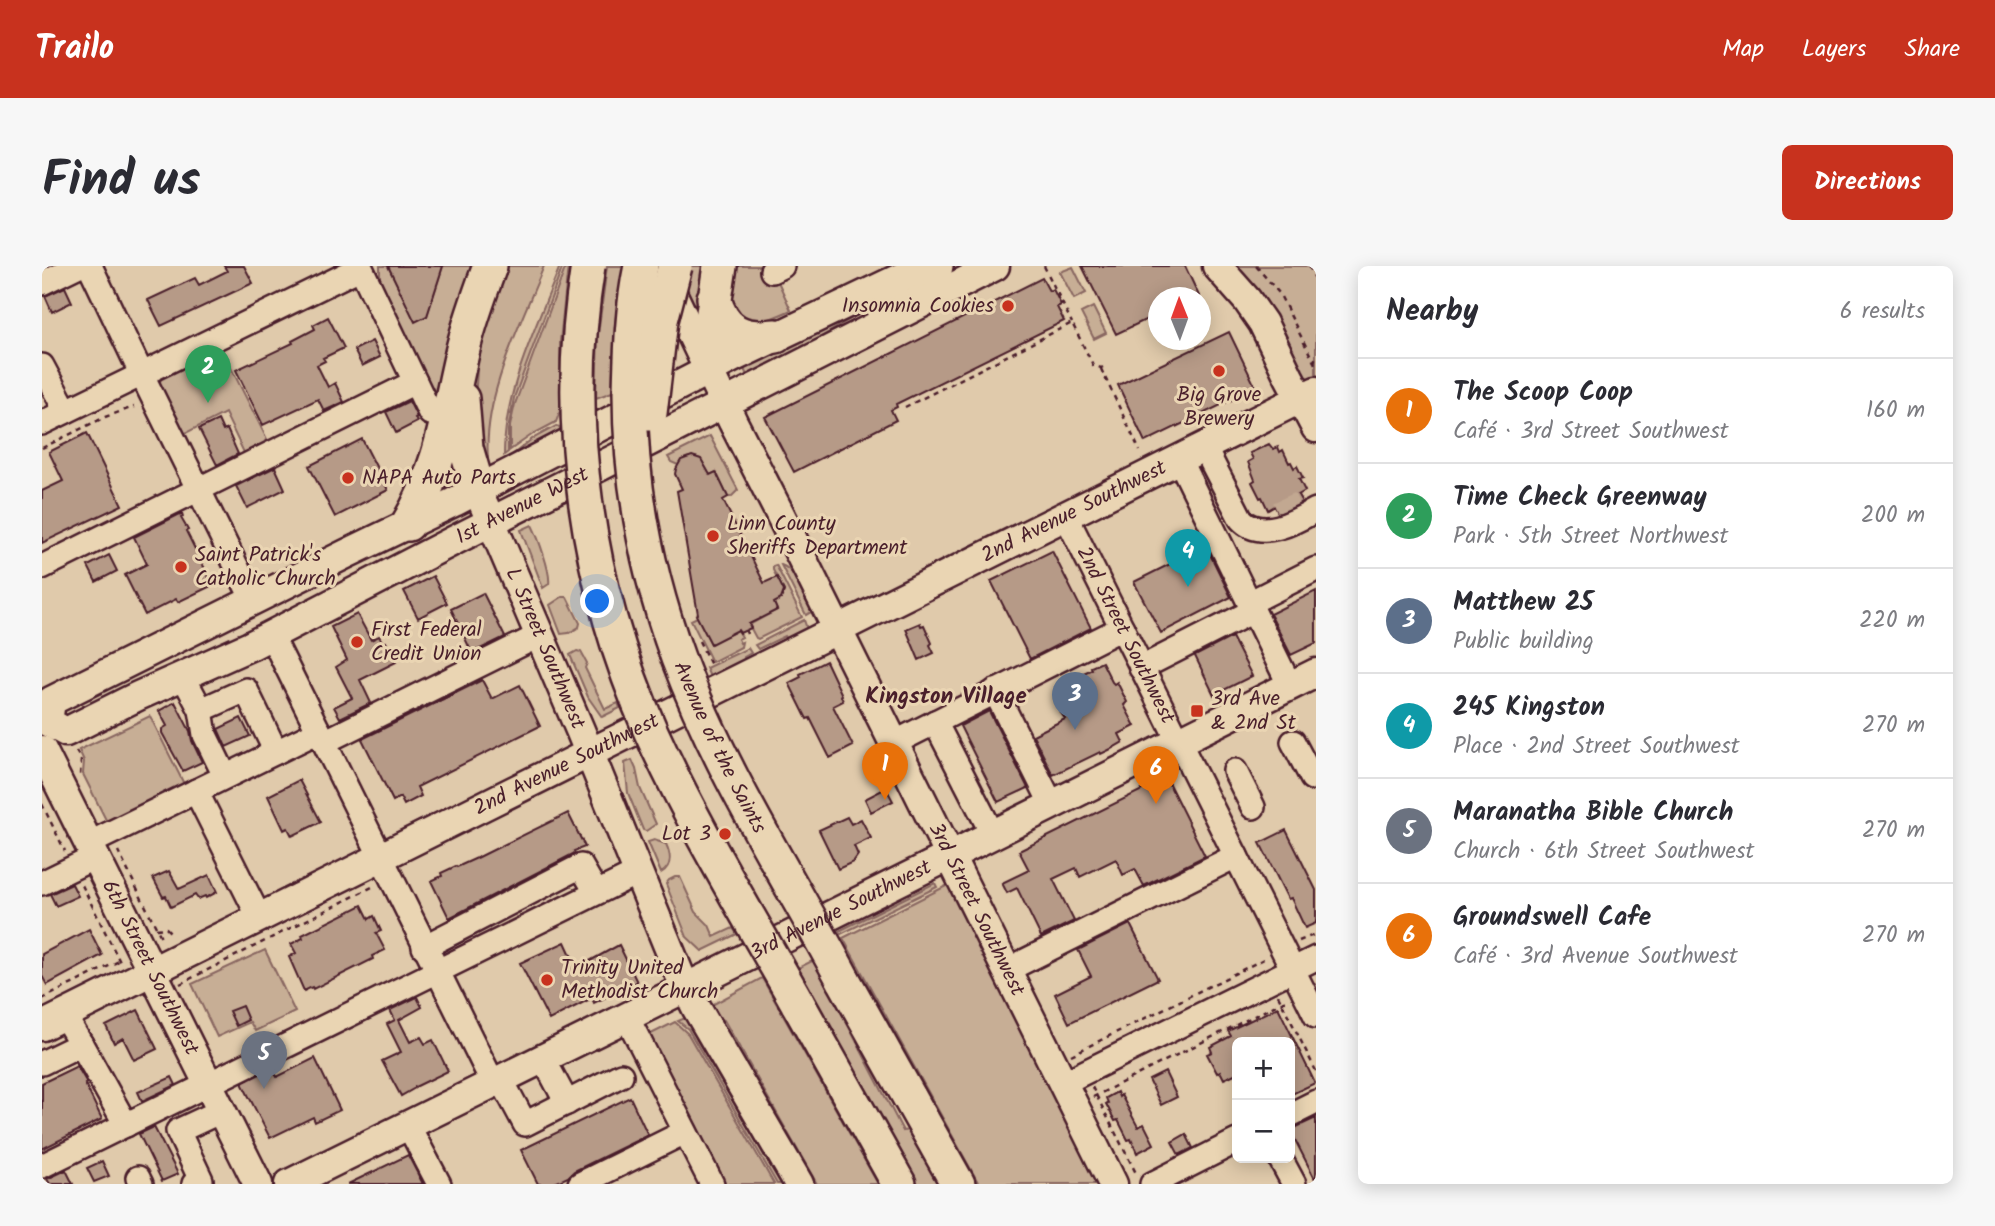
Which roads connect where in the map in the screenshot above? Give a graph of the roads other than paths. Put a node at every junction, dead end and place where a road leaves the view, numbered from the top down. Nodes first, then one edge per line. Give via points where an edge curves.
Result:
1 (77, 266) edge
2 (90, 266) edge
3 (490, 266) edge
4 (588, 266) edge
5 (641, 266) edge
6 (659, 266) edge
7 (675, 266) edge
8 (925, 266) edge
9 (941, 266) edge
10 (995, 266) edge
11 (1217, 266) edge
12 (360, 267) edge
13 (717, 282) edge
14 (42, 283) edge
15 (776, 337) junction
16 (818, 355) junction
17 (461, 362) junction
18 (42, 366) edge
19 (708, 370) junction
20 (142, 375) junction
21 (415, 382) junction
22 (1308, 395) edge
23 (724, 403) junction
24 (66, 411) junction
25 (430, 413) dead end
26 (42, 423) edge
27 (1316, 428) edge
28 (1192, 453) junction
29 (478, 489) junction
30 (198, 490) junction
31 (1311, 505) edge
32 (640, 509) junction
33 (1066, 516) junction
34 (491, 522) junction
35 (408, 524) junction
36 (346, 554) junction
37 (42, 567) edge
38 (1316, 569) edge
39 (253, 600) junction
40 (1251, 607) junction
41 (1122, 628) junction
42 (836, 629) junction
43 (271, 635) junction
44 (540, 635) junction
45 (1141, 668) junction
46 (1316, 673) edge
47 (183, 676) junction
48 (1007, 682) junction
49 (1290, 686) junction
50 (201, 710) junction
51 (935, 722) junction
52 (45, 724) edge
53 (321, 736) junction
54 (1178, 741) junction
55 (1293, 742) dead end
56 (894, 743) junction
57 (42, 750) edge
58 (276, 752) junction
59 (589, 752) junction
60 (1235, 771) dead end
61 (225, 776) junction
62 (1312, 778) dead end
63 (196, 791) junction
64 (1052, 805) junction
65 (1214, 813) junction
66 (993, 835) junction
67 (101, 850) junction
68 (951, 856) junction
69 (1236, 856) junction
70 (380, 857) junction
71 (637, 873) junction
72 (42, 883) edge
73 (596, 892) junction
74 (259, 917) junction
75 (424, 947) junction
76 (1316, 958) edge
77 (1292, 969) junction
78 (152, 970) junction
79 (1007, 970) junction
80 (436, 971) junction
81 (686, 987) junction
82 (49, 1013) edge
83 (1316, 1016) edge
84 (627, 1017) junction
85 (81, 1044) junction
86 (543, 1058) junction
87 (42, 1063) edge
88 (621, 1075) dead end
89 (497, 1081) junction
90 (208, 1084) junction
91 (1076, 1087) junction
92 (1316, 1102) edge
93 (567, 1103) junction
94 (221, 1111) junction
95 (1295, 1112) edge
96 (126, 1125) junction
97 (408, 1125) junction
98 (685, 1132) junction
99 (1232, 1144) edge
100 (1283, 1163) edge
101 (42, 1166) edge
102 (194, 1184) edge
103 (258, 1184) edge
104 (289, 1184) edge
105 (439, 1184) edge
106 (580, 1184) edge
107 (712, 1184) edge
108 (799, 1184) edge
109 (899, 1184) edge
110 (958, 1184) edge
111 (1114, 1184) edge
112 (1152, 1184) edge
113 (1294, 1184) edge

1 - 14 street
2 - 20 street
3 - 17 highway
4 - 109 highway, bridge via 579,359 579,428 593,549 626,666 660,750 707,840
5 - 32 highway, Avenue of the Saints, bridge via 630,392 631,446
6 - 19 main road, 3rd Street Southwest
7 - 32 highway, bridge via 655,360
8 - 15 main road, 1st Avenue West
9 - 16 street
10 - 16 main road, 1st Avenue West
11 - 22 main road via 1247,300
12 - 20 street
12 - 21 street
13 - 15 highway via 718,313 723,321 744,336
13 - 19 highway via 714,351
15 - 19 main road, 1st Avenue West
16 - 23 main road, 1st Avenue West
17 - 29 highway via 466,448
17 - 35 highway via 436,466
18 - 24 street
19 - 23 main road, 3rd Street Southwest
19 - 29 main road, 1st Avenue West
20 - 24 street
20 - 30 street
21 - 25 street
21 - 30 street
22 - 27 main road
22 - 28 main road, 2nd Avenue Southwest
23 - 34 main road, 1st Avenue West
23 - 42 main road, 3rd Street Southwest
24 - 26 street
28 - 31 street via 1241,519 1282,527
28 - 33 main road, 2nd Avenue Southwest
28 - 40 street
29 - 34 main road, L Street Southwest
29 - 35 main road, 1st Avenue West
30 - 37 street
30 - 39 street
32 - 110 highway, Avenue of the Saints, bridge via 664,617 700,710 734,781
33 - 41 street, 2nd Street Southwest
33 - 42 main road, 2nd Avenue Southwest
34 - 43 main road, 1st Avenue West
34 - 44 main road, L Street Southwest
35 - 36 main road, 1st Avenue West
36 - 39 main road, 1st Avenue West
36 - 43 main road via 335,575 269,612 266,618
38 - 40 street
39 - 52 main road, 1st Avenue West via 51,701
40 - 45 street
40 - 49 street
41 - 45 street, 2nd Street Southwest
41 - 48 street
42 - 56 main road, 3rd Street Southwest
42 - 59 main road, 2nd Avenue Southwest
43 - 47 main road, 1st Avenue West
43 - 53 street
44 - 53 street
44 - 59 main road, L Street Southwest
45 - 54 street, 2nd Street Southwest
46 - 49 main road, 3rd Avenue Southwest
47 - 50 street
47 - 52 main road, 1st Avenue West via 66,732
48 - 51 street
48 - 64 street
49 - 54 main road, 3rd Avenue Southwest
50 - 58 street via 246,690
50 - 61 street via 205,735
51 - 56 street
51 - 66 street
53 - 58 street
53 - 70 street
54 - 64 main road, 3rd Avenue Southwest
54 - 65 street, 2nd Street Southwest
55 - 62 street
56 - 68 main road, 3rd Street Southwest
57 - 67 main road, 6th Street Southwest
58 - 61 street
59 - 70 main road, 2nd Avenue Southwest
59 - 71 main road, L Street Southwest
60 - 65 street via 1251,801
61 - 63 street
63 - 67 street
63 - 74 street
64 - 66 main road, 3rd Avenue Southwest
65 - 69 street, 2nd Street Southwest
66 - 68 main road, 3rd Avenue Southwest
67 - 72 street
67 - 78 main road, 6th Street Southwest
68 - 79 main road, 3rd Street Southwest
68 - 81 main road, 3rd Avenue Southwest
69 - 77 street, 2nd Street Southwest
69 - 79 street
70 - 74 main road, 2nd Avenue Southwest
70 - 75 street
71 - 73 street
71 - 81 main road, L Street Southwest
73 - 75 street via 581,866
73 - 80 street
74 - 78 main road, 2nd Avenue Southwest
75 - 80 street
76 - 77 street
77 - 83 street, 2nd Street Southwest
77 - 91 street
78 - 82 main road, 2nd Avenue Southwest
78 - 90 main road, 6th Street Southwest
79 - 91 main road, 3rd Street Southwest
80 - 89 street
80 - 90 street
81 - 84 main road, 3rd Avenue Southwest
81 - 108 main road, L Street Southwest
82 - 85 street
84 - 86 main road, 3rd Avenue Southwest
84 - 98 street
85 - 87 street
85 - 96 street
86 - 89 main road, 3rd Avenue Southwest
86 - 93 street
88 - 93 street
89 - 93 street via 524,1124
89 - 97 main road, 3rd Avenue Southwest
90 - 94 main road, 6th Street Southwest
90 - 96 street
91 - 111 main road, 3rd Street Southwest
92 - 95 street
94 - 102 street via 178,1131 201,1180
94 - 103 main road, 6th Street Southwest
96 - 101 street
97 - 104 main road, 3rd Avenue Southwest
97 - 105 street
98 - 106 street
98 - 107 street
99 - 112 street
100 - 113 street

